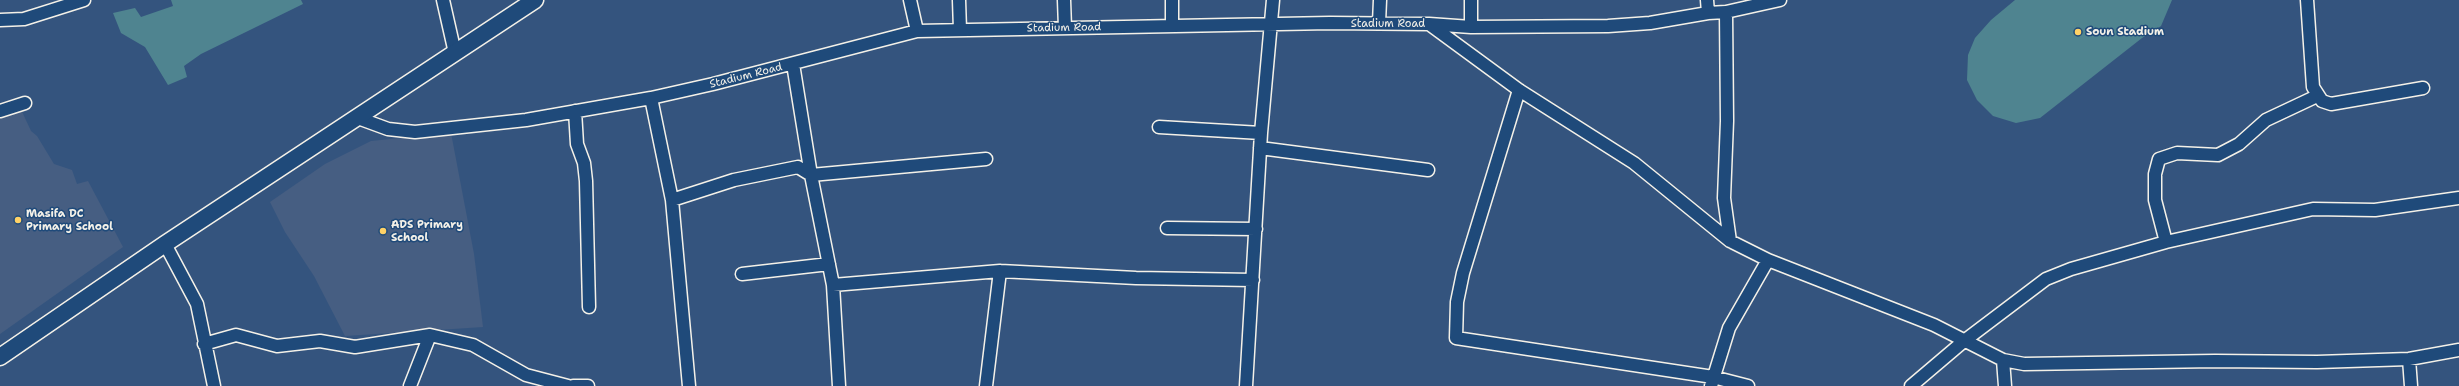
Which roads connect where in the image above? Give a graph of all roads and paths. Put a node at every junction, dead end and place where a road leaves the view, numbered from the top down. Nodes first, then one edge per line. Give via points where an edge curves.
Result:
1 (84, 0) edge
2 (443, 0) edge
3 (535, 0) edge
4 (910, 0) edge
5 (959, 0) edge
6 (1064, 0) edge
7 (1172, 0) edge
8 (1273, 0) edge
9 (1380, 0) edge
10 (1471, 0) edge
11 (1707, 0) edge
12 (1780, 0) edge
13 (2307, 0) edge
14 (1726, 12) junction
15 (1708, 13) junction
16 (0, 20) edge
17 (1379, 23) junction
18 (1270, 24) junction
19 (1429, 24) junction
20 (1172, 26) junction
21 (1470, 26) junction
22 (1065, 28) junction
23 (960, 30) junction
24 (917, 31) junction
25 (455, 53) junction
26 (793, 64) junction
27 (2423, 88) dead end
28 (1519, 90) junction
29 (2316, 96) junction
30 (651, 98) junction
31 (25, 103) dead end
32 (0, 110) edge
33 (575, 111) junction
34 (358, 118) junction
35 (1159, 127) dead end
36 (1261, 133) junction
37 (1260, 148) junction
38 (986, 158) dead end
39 (1428, 170) dead end
40 (811, 175) junction
41 (2459, 198) edge
42 (672, 200) junction
43 (1167, 228) dead end
44 (1256, 228) junction
45 (1730, 241) junction
46 (2166, 242) junction
47 (165, 244) junction
48 (1768, 260) junction
49 (829, 264) junction
50 (1000, 271) junction
51 (742, 274) dead end
52 (1253, 280) junction
53 (833, 285) junction
54 (589, 307) dead end
55 (430, 335) junction
56 (1964, 341) junction
57 (204, 344) junction
58 (2459, 350) edge
59 (0, 357) edge
60 (2409, 359) junction
61 (2003, 360) junction
62 (1712, 382) edge
63 (214, 386) edge
64 (410, 386) edge
65 (568, 386) edge
66 (573, 386) edge
67 (588, 386) edge
68 (688, 386) edge
69 (839, 386) edge
70 (986, 386) edge
71 (1246, 386) edge
72 (1748, 386) edge
73 (1911, 386) edge
74 (2006, 386) edge
75 (2411, 386) edge

1 - 16 street via 24,20
2 - 25 street
3 - 25 main road
4 - 24 street
5 - 23 street
6 - 22 street
7 - 20 street
8 - 18 street
9 - 17 street
10 - 21 street
11 - 15 street
12 - 14 street, Stadium Road
13 - 29 street via 2313,87
14 - 15 street, Stadium Road
14 - 45 street via 1727,121 1724,198
15 - 21 street, Stadium Road via 1650,23 1608,26
17 - 18 street, Stadium Road
17 - 19 street, Stadium Road
18 - 20 street, Stadium Road
18 - 36 street
19 - 21 street, Stadium Road
19 - 28 street
20 - 22 street, Stadium Road
22 - 23 street, Stadium Road
23 - 24 street, Stadium Road
24 - 26 street, Stadium Road
25 - 34 main road
26 - 30 street, Stadium Road
26 - 40 street
27 - 29 street via 2331,104 2322,102
28 - 45 street via 1634,163
28 - 62 street via 1463,273 1457,302 1456,338
29 - 46 street via 2266,120 2239,144 2218,154 2177,154 2159,159 2155,174 2155,200
30 - 33 street, Stadium Road
30 - 42 street
31 - 32 street
33 - 34 street, Stadium Road via 526,120 415,132 388,129
33 - 54 street via 577,144 584,163 586,181
34 - 47 main road
35 - 36 street
36 - 37 street
37 - 39 street
37 - 44 street
38 - 40 street
40 - 42 street via 798,167 734,180
40 - 49 street
41 - 46 street via 2374,210 2314,209
42 - 68 street
43 - 44 street
44 - 52 street
45 - 48 street
46 - 56 street via 2071,269 2046,279
47 - 57 street via 197,304
47 - 59 main road
48 - 56 street via 1867,297 1934,325
48 - 62 street via 1729,328
49 - 51 street
49 - 53 street
50 - 52 street via 1136,278
50 - 53 street
50 - 70 street
52 - 71 street
53 - 69 street
55 - 57 street via 355,347 320,341 277,346 236,335
55 - 64 street
55 - 65 street via 473,345 526,375
56 - 61 street
56 - 73 street
57 - 63 street
58 - 60 street
60 - 61 street via 2024,364
60 - 75 street
61 - 74 street
62 - 72 street
66 - 67 street

